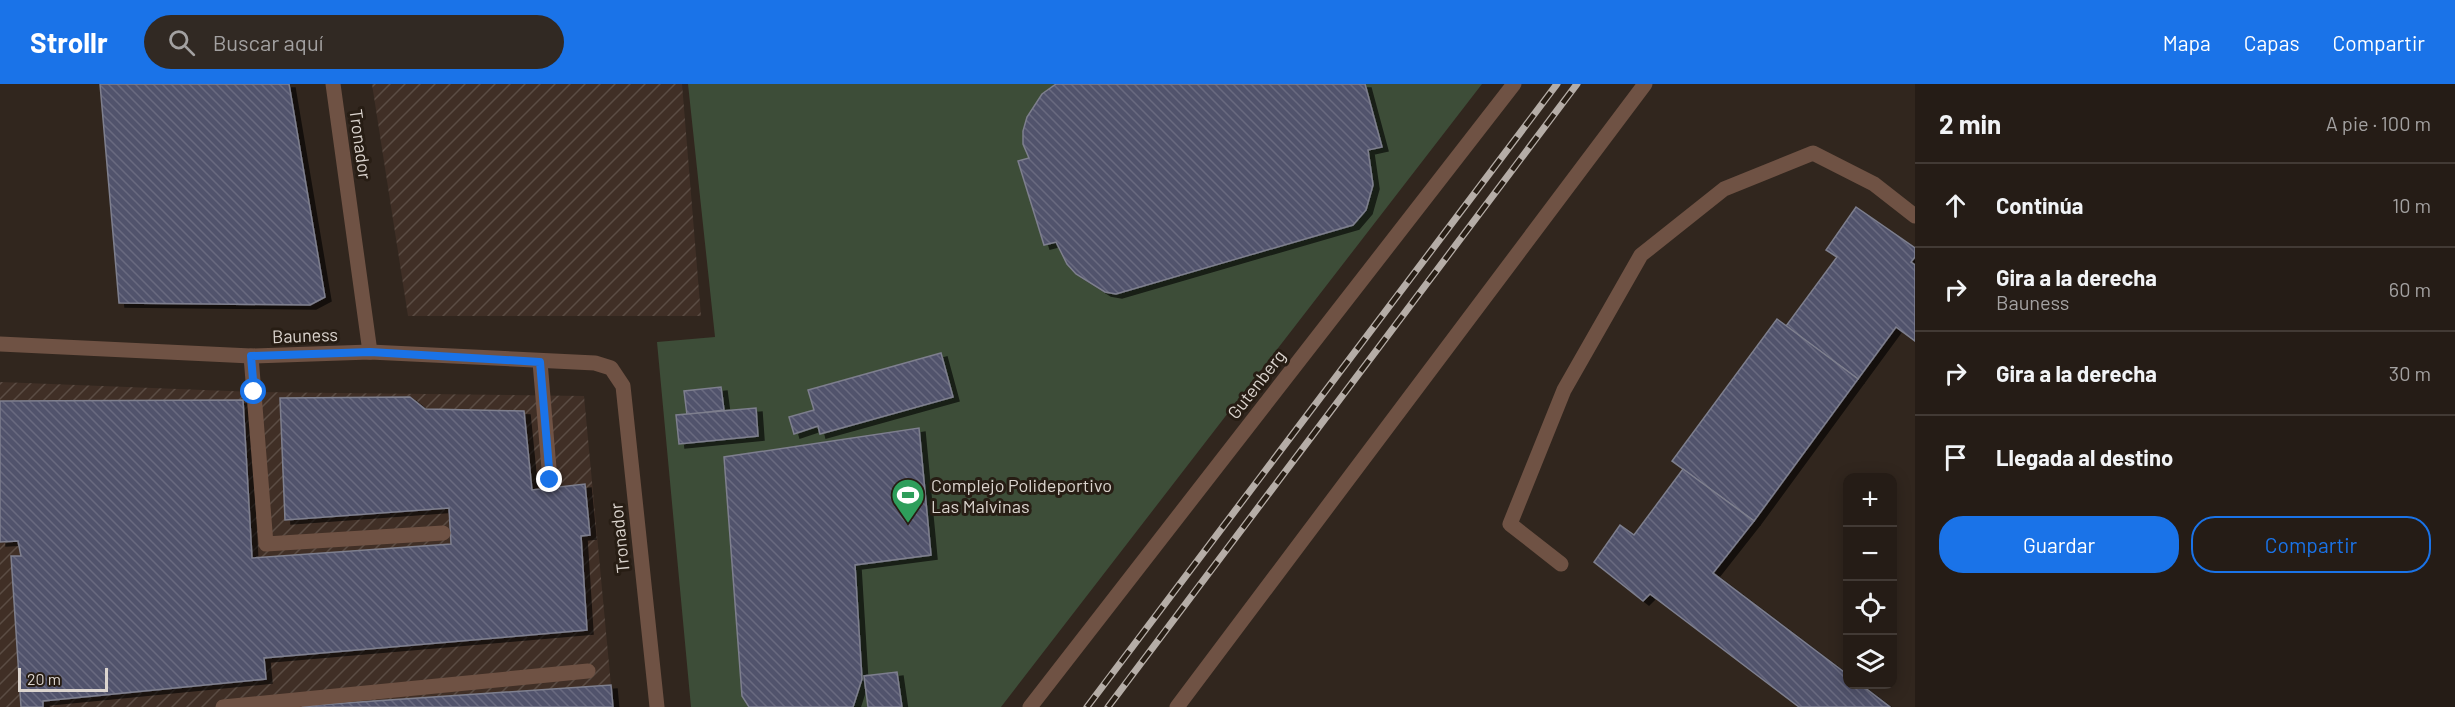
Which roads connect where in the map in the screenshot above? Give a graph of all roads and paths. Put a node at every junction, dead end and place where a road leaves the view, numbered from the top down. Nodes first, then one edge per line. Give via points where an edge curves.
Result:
1 (333, 84) edge
2 (1514, 84) edge
3 (1645, 84) edge
4 (1915, 216) edge
5 (0, 344) edge
6 (370, 352) junction
7 (251, 356) junction
8 (540, 362) junction
9 (611, 368) joint
10 (550, 480) dead end
11 (443, 533) dead end
12 (1561, 564) dead end
13 (588, 671) dead end
14 (286, 704) edge
15 (223, 707) edge
16 (657, 707) edge
17 (1030, 707) edge
18 (1177, 707) edge

1 - 6 street, Tronador
2 - 17 street, Gutenberg
3 - 18 street
4 - 12 street via 1874,184 1814,153 1724,189 1641,255 1564,390 1510,524
5 - 7 street, Bauness
6 - 7 street, Bauness
6 - 8 street, Bauness
7 - 11 street via 266,544
8 - 9 street, Bauness via 595,363
8 - 10 street
9 - 16 street, Tronador via 623,386
13 - 14 street
14 - 15 street

